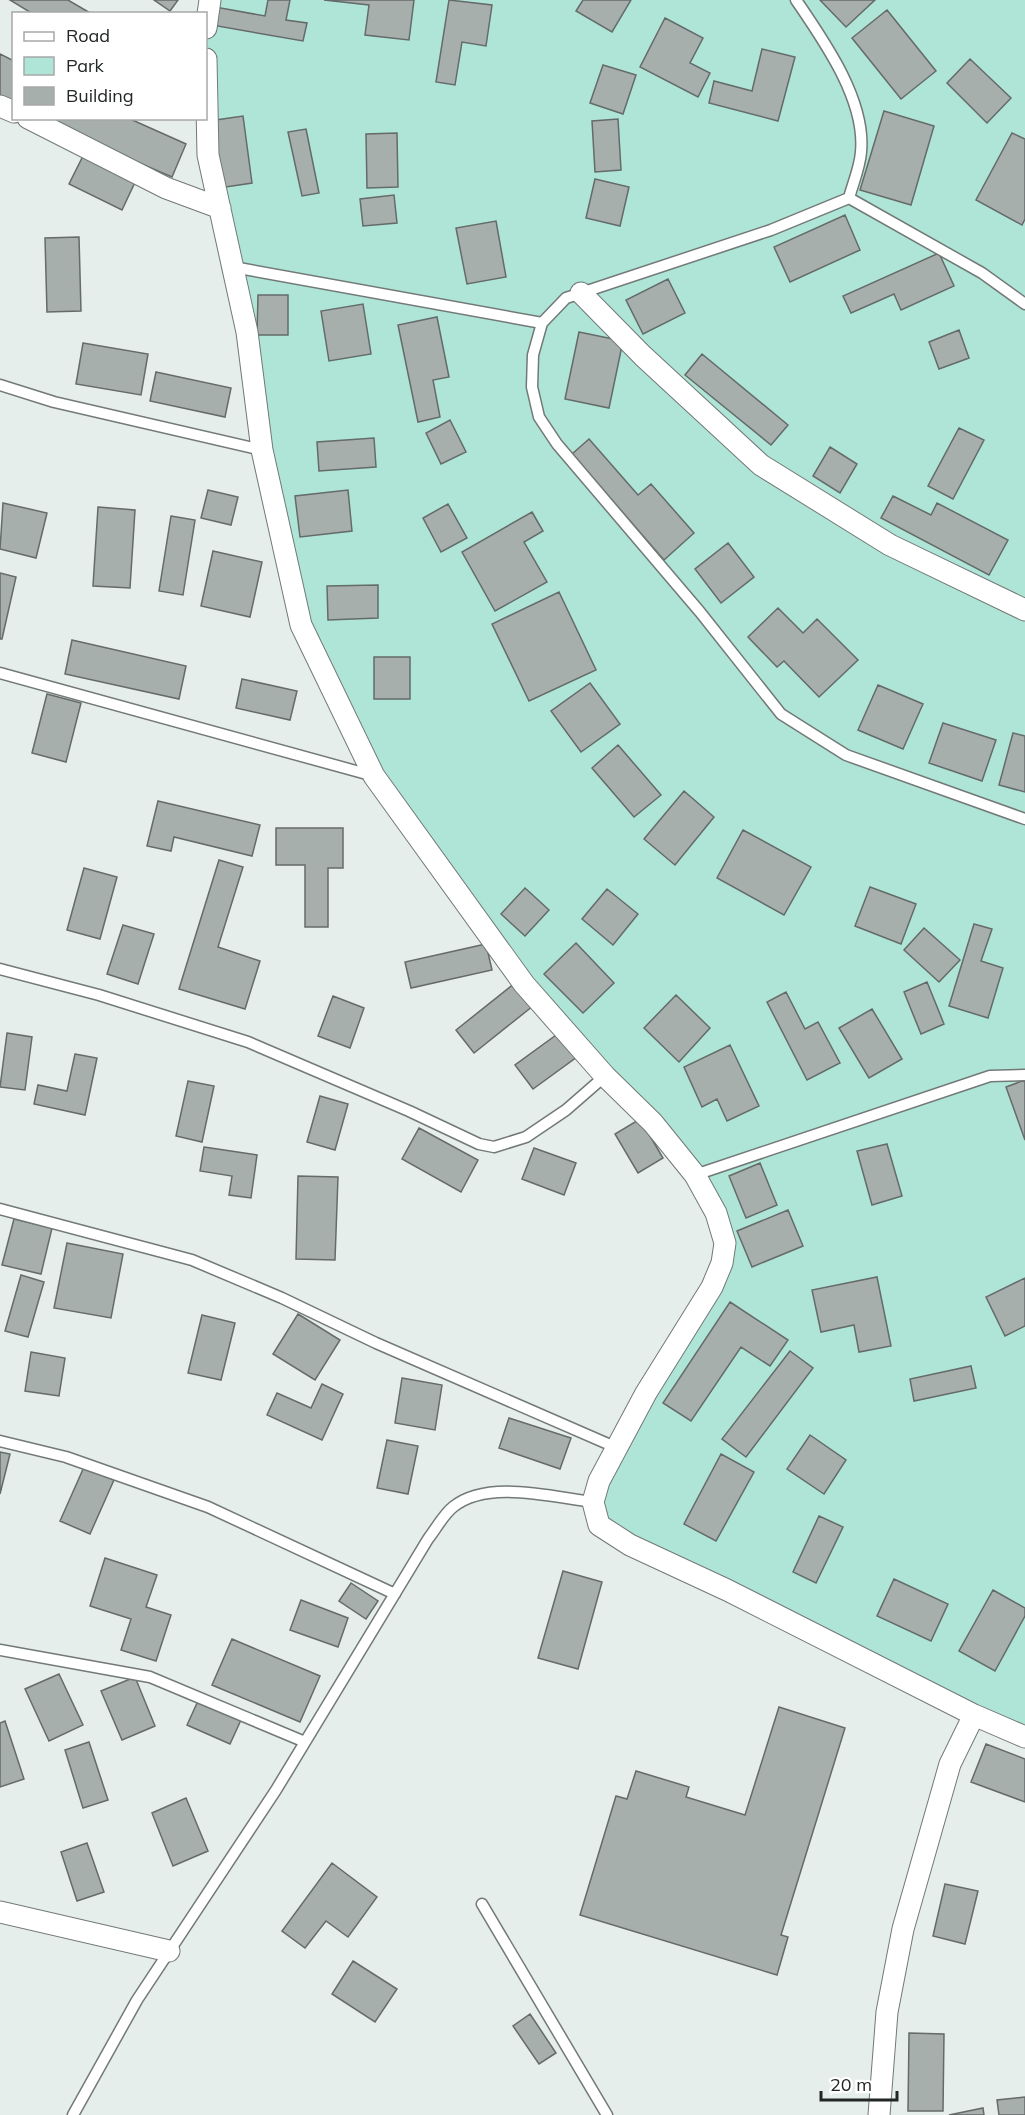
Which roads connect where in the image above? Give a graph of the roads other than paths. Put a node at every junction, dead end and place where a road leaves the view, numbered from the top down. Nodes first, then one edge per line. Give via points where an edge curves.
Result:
1 (210, 0) edge
2 (796, 0) edge
3 (207, 21) edge
4 (207, 107) edge
5 (32, 120) edge
6 (849, 198) junction
7 (220, 208) junction
8 (233, 267) junction
9 (581, 293) junction
10 (1025, 304) edge
11 (542, 322) junction
12 (0, 385) edge
13 (262, 450) junction
14 (1025, 610) edge
15 (0, 674) edge
16 (374, 776) junction
17 (1025, 819) edge
18 (0, 969) edge
19 (1025, 1075) edge
20 (605, 1076) junction
21 (694, 1175) junction
22 (0, 1209) edge
23 (0, 1441) edge
24 (615, 1447) junction
25 (592, 1502) junction
26 (395, 1594) junction
27 (0, 1650) edge
28 (974, 1715) junction
29 (1025, 1737) edge
30 (305, 1742) junction
31 (482, 1904) dead end
32 (0, 1912) edge
33 (169, 1950) junction
34 (73, 2115) edge
35 (607, 2115) edge
36 (879, 2115) edge

1 - 3 street
2 - 6 lane via 845,78 858,118 861,152
4 - 7 street via 208,155
5 - 7 street via 166,188
6 - 9 lane via 771,230
6 - 10 lane via 982,273
7 - 8 street
8 - 11 lane
8 - 13 street via 247,332
9 - 11 lane via 566,298
9 - 14 street via 761,465 890,545
11 - 17 lane via 533,355 532,387 539,417 557,444 781,714 846,755
12 - 13 lane via 54,402
13 - 16 street via 301,625
15 - 16 lane
16 - 20 street via 524,984
18 - 20 lane via 99,995 248,1042 479,1144 494,1147 526,1137 566,1110
19 - 21 lane via 990,1076
20 - 21 street via 653,1123
21 - 24 street via 716,1213 725,1243 722,1263 712,1287
22 - 24 lane via 192,1260
23 - 26 lane via 66,1457 208,1507
24 - 25 street
25 - 26 lane via 492,1491 470,1496 452,1507
25 - 28 street via 599,1525 630,1545
26 - 30 lane
27 - 30 lane via 150,1677
28 - 29 street
28 - 36 street via 950,1764 903,1929 887,2013
30 - 33 lane
31 - 35 lane
32 - 33 street
33 - 34 lane

